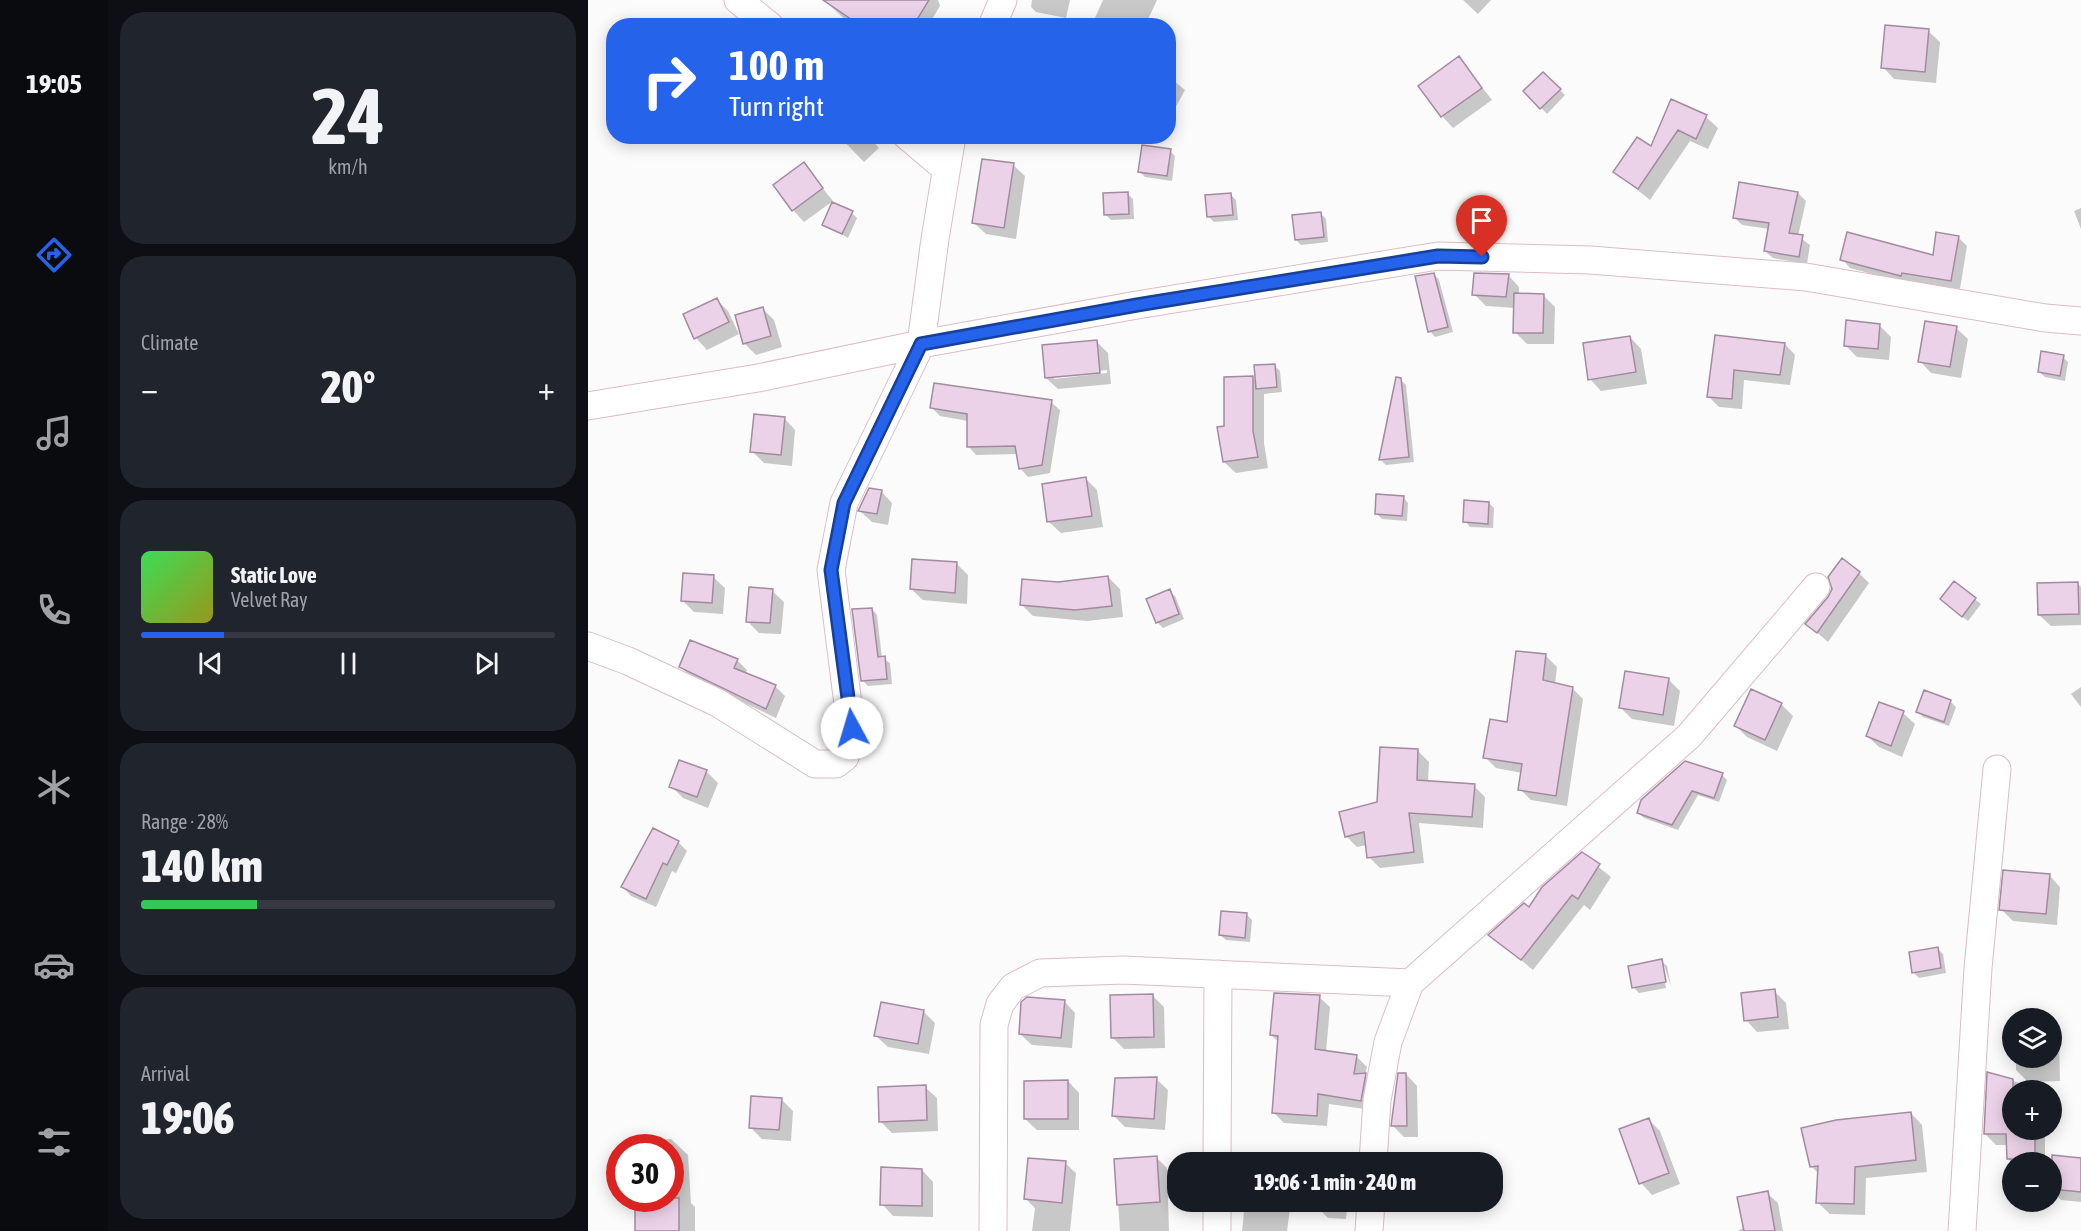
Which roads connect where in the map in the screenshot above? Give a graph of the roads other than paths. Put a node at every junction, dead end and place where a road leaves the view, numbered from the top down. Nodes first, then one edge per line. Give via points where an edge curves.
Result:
1 (738, 0) edge
2 (1003, 0) edge
3 (760, 18) edge
4 (995, 18) edge
5 (916, 144) edge
6 (951, 144) edge
7 (946, 169) junction
8 (2081, 321) edge
9 (921, 344) junction
10 (588, 406) edge
11 (1816, 587) dead end
12 (588, 646) edge
13 (1997, 769) dead end
14 (1218, 975) junction
15 (1410, 983) junction
16 (1217, 1152) edge
17 (1374, 1152) edge
18 (1217, 1212) edge
19 (1370, 1212) edge
20 (993, 1231) edge
21 (1217, 1231) edge
22 (1369, 1231) edge
23 (1962, 1231) edge

1 - 3 street
2 - 4 street
5 - 7 street
6 - 7 street
7 - 9 street
8 - 9 street via 1806,277 1590,260 1438,256
9 - 10 street via 758,378
9 - 12 street via 844,503 831,570 852,728 845,757 836,764 815,764 718,703
11 - 15 street via 1689,736
13 - 23 street via 1978,968
14 - 15 street
14 - 16 street
14 - 20 street via 1124,970 1040,973 1013,987 1000,1004 994,1024
15 - 17 street via 1388,1042 1377,1100
18 - 21 street
19 - 22 street

